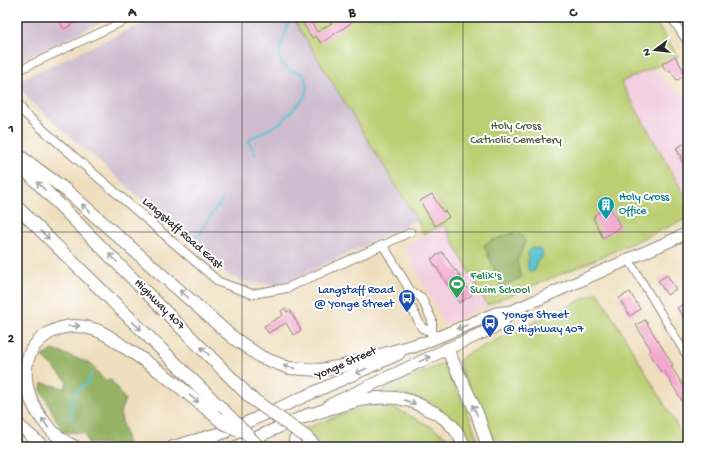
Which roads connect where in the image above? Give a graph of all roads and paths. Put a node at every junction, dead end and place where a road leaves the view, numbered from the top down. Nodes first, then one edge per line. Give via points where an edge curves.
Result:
1 (133, 17) edge
2 (671, 17) edge
3 (688, 44) edge
4 (17, 71) edge
5 (17, 102) edge
6 (17, 154) edge
7 (17, 162) edge
8 (17, 207) edge
9 (410, 232) dead end
10 (688, 233) edge
11 (383, 245) junction
12 (629, 260) junction
13 (411, 292) junction
14 (512, 311) junction
15 (435, 335) junction
16 (422, 343) junction
17 (447, 349) junction
18 (688, 358) edge
19 (304, 417) junction
20 (17, 423) edge
21 (225, 432) junction
22 (247, 435) junction
23 (301, 441) edge
24 (17, 444) edge
25 (20, 447) edge
26 (44, 447) edge
27 (75, 447) edge
28 (173, 447) edge
29 (192, 447) edge
30 (235, 447) edge
31 (259, 447) edge
32 (316, 447) edge
33 (464, 447) edge
34 (488, 447) edge

1 - 4 street
2 - 3 street
5 - 11 street, Langstaff Road East via 25,114 219,282 252,294 286,288
16 -> 6 highway via 343,366 320,370 289,368 261,357 231,336 67,191
23 -> 7 highway, Highway 407, bridge via 251,398
8 -> 22 highway, bridge
9 - 11 street, Langstaff Road East
10 - 12 main road, Yonge Street
11 - 13 street
12 - 14 main road, Yonge Street
12 - 18 street
13 - 15 street via 421,297 432,320
13 - 15 street via 409,303 422,328
14 -> 15 main road, Yonge Street via 496,313
14 - 17 main road, Yonge Street via 500,325
15 - 16 main road, Yonge Street
15 - 17 main road
16 -> 21 main road, Yonge Street
19 -> 17 main road, Yonge Street
34 -> 17 highway via 477,413
19 - 30 main road, Yonge Street
19 -> 33 highway via 352,402 378,398 407,400 437,413 450,423
20 - 26 main road
21 - 28 highway
21 - 29 main road, Yonge Street
27 -> 22 highway, bridge via 49,429 28,396 26,365 40,338 58,328 76,325 94,329 140,357 175,382 222,423
22 - 31 highway, bridge
23 - 32 highway, Highway 407
24 - 25 main road

